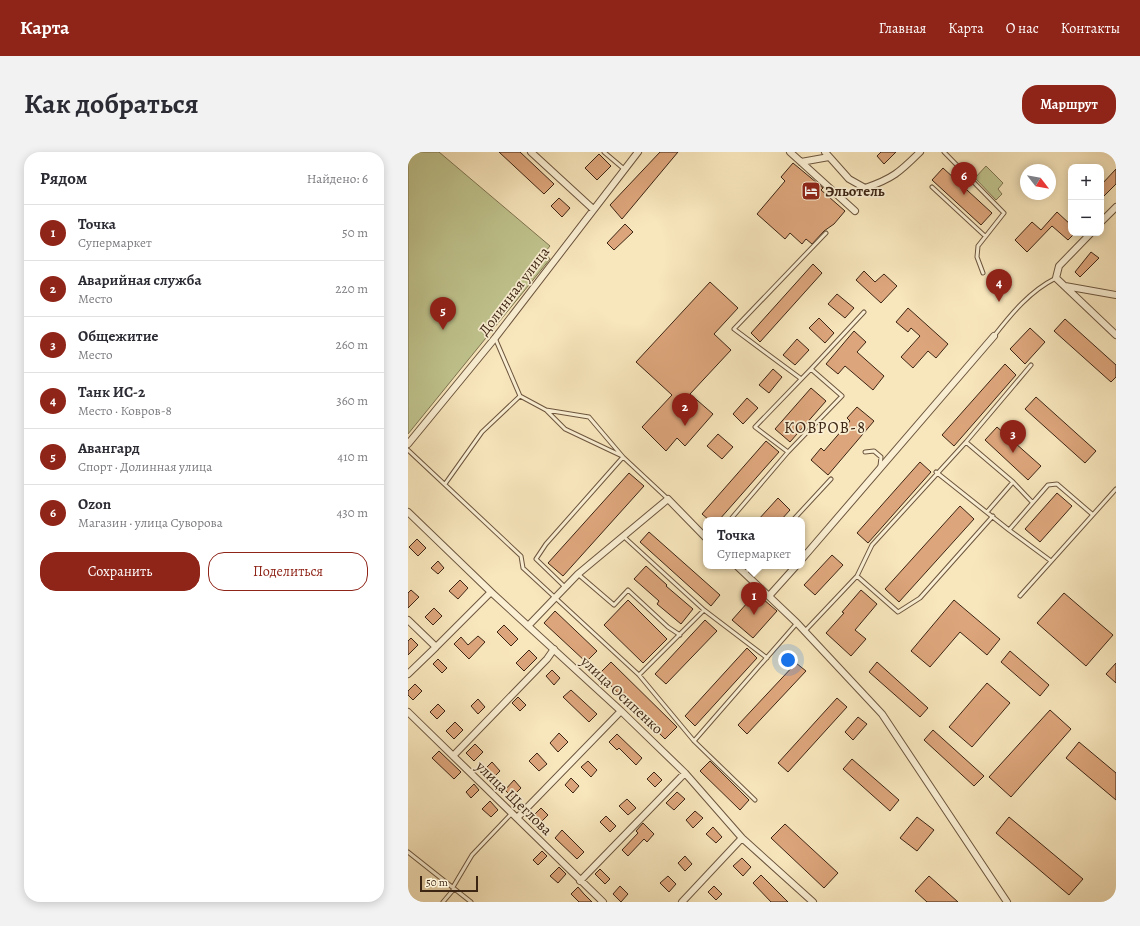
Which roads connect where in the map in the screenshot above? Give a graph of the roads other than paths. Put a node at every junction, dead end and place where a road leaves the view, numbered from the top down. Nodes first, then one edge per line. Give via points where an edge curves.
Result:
1 (531, 152) edge
2 (604, 152) edge
3 (638, 152) edge
4 (790, 152) edge
5 (920, 152) edge
6 (944, 152) edge
7 (827, 155) edge
8 (801, 162) junction
9 (624, 169) junction
10 (932, 187) dead end
11 (1116, 207) edge
12 (593, 208) junction
13 (855, 211) dead end
14 (1104, 219) edge
15 (826, 233) dead end
16 (985, 236) junction
17 (1088, 236) edge
18 (983, 273) dead end
19 (1056, 278) junction
20 (1065, 286) junction
21 (1116, 295) edge
22 (864, 312) dead end
23 (1116, 335) edge
24 (994, 336) joint
25 (495, 338) junction
26 (1031, 365) dead end
27 (811, 369) junction
28 (800, 378) junction
29 (520, 396) junction
30 (546, 410) junction
31 (966, 442) junction
32 (408, 444) edge
33 (408, 450) edge
34 (788, 452) junction
35 (865, 452) dead end
36 (623, 457) junction
37 (880, 468) junction
38 (936, 472) junction
39 (831, 479) dead end
40 (1013, 482) junction
41 (445, 484) junction
42 (1116, 489) edge
43 (668, 499) junction
44 (1032, 502) junction
45 (408, 512) edge
46 (987, 512) junction
47 (1092, 514) junction
48 (993, 516) junction
49 (733, 517) edge
50 (796, 517) edge
51 (1010, 530) junction
52 (703, 535) edge
53 (623, 536) junction
54 (805, 556) edge
55 (1051, 561) junction
56 (740, 569) edge
57 (749, 569) edge
58 (793, 569) edge
59 (745, 573) junction
60 (578, 574) junction
61 (857, 576) junction
62 (565, 587) junction
63 (491, 592) junction
64 (769, 596) junction
65 (1020, 596) dead end
66 (555, 597) junction
67 (704, 610) junction
68 (408, 620) edge
69 (797, 623) junction
70 (528, 626) junction
71 (804, 632) junction
72 (680, 635) junction
73 (436, 647) junction
74 (554, 649) junction
75 (767, 658) junction
76 (408, 674) edge
77 (639, 675) junction
78 (621, 711) junction
79 (408, 712) edge
80 (694, 741) junction
81 (453, 756) junction
82 (685, 773) junction
83 (755, 800) dead end
84 (512, 813) junction
85 (518, 818) junction
86 (742, 838) junction
87 (408, 852) edge
88 (580, 881) junction
89 (453, 888) junction
90 (444, 902) edge
91 (471, 902) edge
92 (603, 902) edge
93 (682, 902) edge
94 (813, 902) edge
95 (1007, 902) edge

1 - 12 street
2 - 9 lane
3 - 9 street, Долинная улица
4 - 8 street
5 - 7 street via 896,176 865,188 849,179
6 - 16 lane via 1004,213
7 - 8 street
8 - 13 street
9 - 12 street, Долинная улица
10 - 16 lane
11 - 14 street
12 - 25 street, Долинная улица
15 - 28 lane via 734,330
16 - 18 lane via 976,250
17 - 19 street via 1059,266
19 - 20 street
19 - 24 lane via 1041,286
20 - 21 street
20 - 23 street
22 - 27 lane
24 - 37 street
25 - 29 lane
25 - 32 street, Долинная улица
26 - 31 lane
27 - 28 lane
27 - 34 lane via 842,396
28 - 34 lane via 755,427
29 - 30 lane
29 - 41 lane via 482,432
30 - 36 lane via 565,430
30 - 36 lane via 590,417
31 - 38 lane
31 - 40 lane
33 - 41 lane
34 - 49 lane
35 - 37 lane via 874,451 881,457
36 - 43 lane
36 - 62 lane via 546,544 536,559
37 - 54 street
38 - 46 lane
38 - 61 lane via 872,545
39 - 50 lane
40 - 44 lane
40 - 46 lane
41 - 66 lane via 522,556 523,568
42 - 47 lane
43 - 52 street
43 - 53 street
44 - 47 lane via 1048,485 1057,484
44 - 51 lane
45 - 63 street, улица Осипенко
46 - 48 lane
47 - 55 lane
48 - 51 lane
48 - 61 lane via 920,598 898,612
51 - 55 lane
53 - 60 street
53 - 67 lane
55 - 65 lane
56 - 59 street
57 - 59 lane
58 - 64 street
59 - 64 street
60 - 62 street
60 - 72 lane via 614,605 628,590
61 - 71 lane
62 - 66 street
63 - 70 street, улица Осипенко
63 - 73 street
64 - 69 street
66 - 70 street
66 - 77 lane
67 - 72 lane
67 - 75 lane
68 - 73 street
69 - 71 street
69 - 75 lane
70 - 74 street, улица Осипенко
71 - 95 street via 882,714
72 - 77 lane
73 - 76 street
74 - 78 street, улица Осипенко
74 - 81 street via 547,660
75 - 80 lane
77 - 80 lane
78 - 82 street, улица Осипенко
78 - 85 street
79 - 81 street, улица Щеглова
80 - 83 lane
81 - 84 street, улица Щеглова
82 - 86 street, улица Осипенко
82 - 88 street
84 - 85 street, улица Щеглова
84 - 89 lane via 472,855
85 - 88 street, улица Щеглова
86 - 93 street
86 - 94 street, улица Осипенко
87 - 89 lane
88 - 92 street, улица Щеглова
89 - 90 lane
89 - 91 lane

